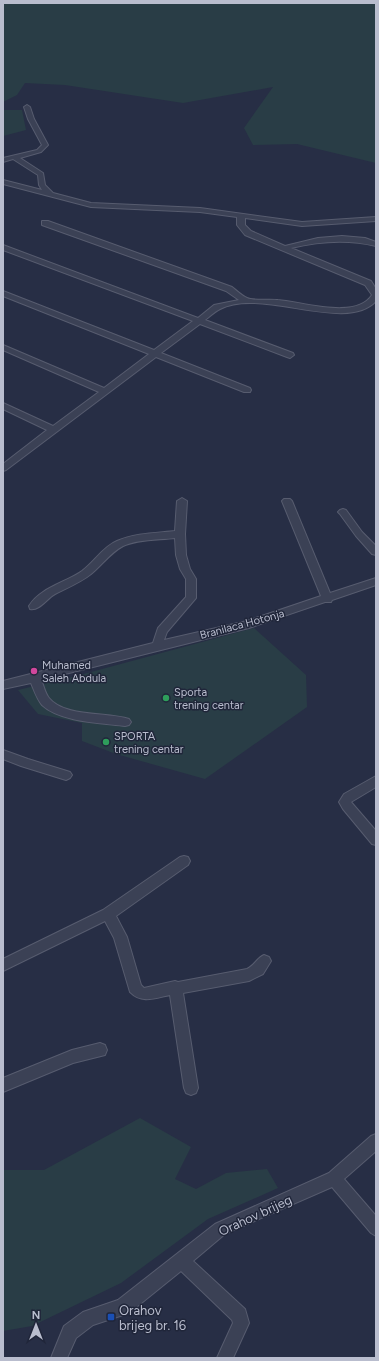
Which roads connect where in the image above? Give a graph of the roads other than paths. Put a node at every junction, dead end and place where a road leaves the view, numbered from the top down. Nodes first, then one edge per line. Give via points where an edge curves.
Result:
1 (27, 106) dead end
2 (14, 157) junction
3 (3, 160) edge
4 (3, 182) edge
5 (50, 194) junction
6 (241, 215) junction
7 (376, 220) edge
8 (45, 223) dead end
9 (376, 244) edge
10 (3, 247) edge
11 (284, 248) junction
12 (3, 293) edge
13 (245, 300) junction
14 (198, 321) junction
15 (3, 347) edge
16 (155, 352) junction
17 (290, 355) dead end
18 (247, 390) dead end
19 (105, 391) junction
20 (3, 406) edge
21 (54, 430) junction
22 (3, 468) edge
23 (182, 501) dead end
24 (287, 502) dead end
25 (342, 512) dead end
26 (180, 534) junction
27 (376, 552) edge
28 (376, 582) edge
29 (327, 599) junction
30 (34, 606) dead end
31 (157, 646) junction
32 (35, 678) junction
33 (3, 685) edge
34 (126, 722) dead end
35 (3, 754) edge
36 (66, 775) dead end
37 (376, 781) edge
38 (376, 840) edge
39 (184, 861) dead end
40 (108, 914) junction
41 (264, 961) dead end
42 (3, 965) edge
43 (175, 987) junction
44 (100, 1050) dead end
45 (3, 1085) edge
46 (191, 1088) dead end
47 (376, 1141) edge
48 (334, 1178) junction
49 (376, 1228) edge
50 (181, 1260) junction
51 (59, 1358) edge
52 (224, 1358) edge

1 - 2 street via 45,146 38,151
2 - 3 street
2 - 5 street via 41,174 42,185
4 - 5 street
5 - 6 street via 91,205 178,208
6 - 7 street via 302,224
6 - 11 street via 241,225 248,233
8 - 13 street via 228,289
9 - 11 street via 360,238 348,238
10 - 14 street
11 - 13 street via 368,283 376,295 365,307 341,311
12 - 16 street
13 - 14 street via 217,308
14 - 16 street
14 - 17 street
15 - 19 street
16 - 18 street
16 - 19 street
19 - 21 street
20 - 21 street
21 - 22 street
23 - 26 street
24 - 29 street
25 - 27 street
26 - 30 street via 122,543 108,551 86,573 48,593
26 - 31 street via 181,555 191,579 191,598 162,632
28 - 29 street, Branilaca Hotonja
29 - 31 street, Branilaca Hotonja via 249,624
31 - 32 street, Branilaca Hotonja
32 - 33 street, Branilaca Hotonja
32 - 34 street via 45,701 53,707 69,713
35 - 36 street
37 - 38 street via 348,797 346,802
39 - 40 street
40 - 42 street
40 - 43 street via 120,937 134,988 144,994
41 - 43 street via 258,970 249,975
43 - 46 street
44 - 45 street via 72,1057
47 - 48 street, Orahov brijeg
48 - 49 street
48 - 50 street, Orahov brijeg via 220,1229
50 - 51 street, Orahov brijeg via 123,1307 89,1318 70,1332
50 - 52 street via 239,1315 241,1323

